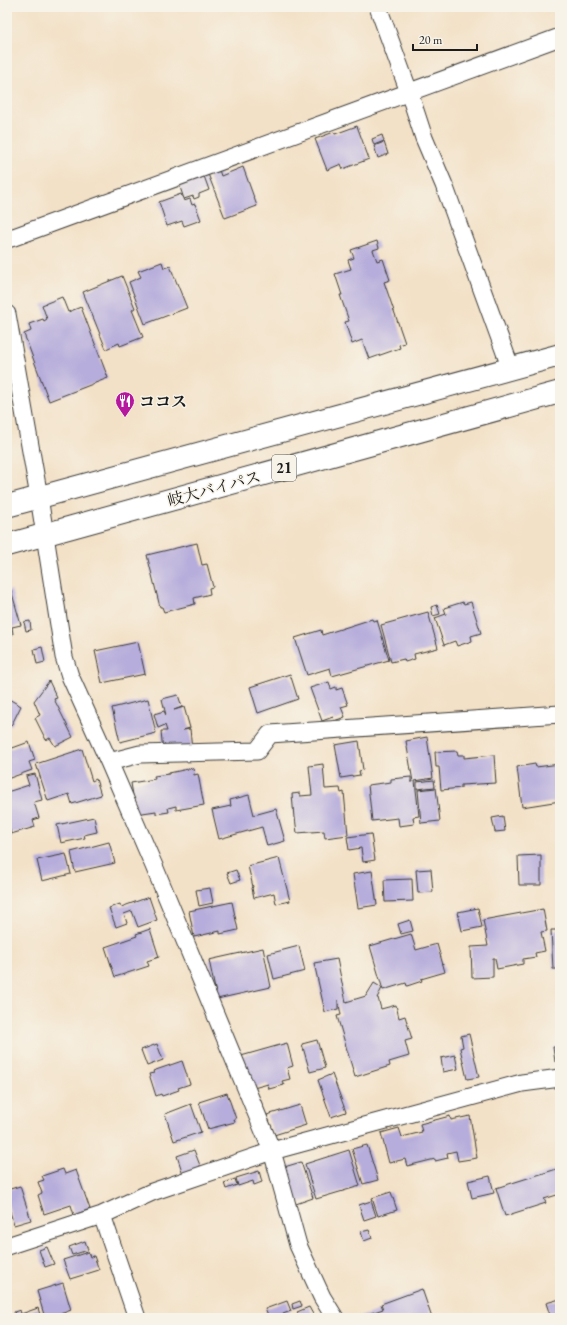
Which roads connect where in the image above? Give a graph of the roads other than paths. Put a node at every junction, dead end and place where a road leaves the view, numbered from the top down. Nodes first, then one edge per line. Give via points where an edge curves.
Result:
1 (378, 7) edge
2 (560, 37) edge
3 (409, 92) junction
4 (7, 239) edge
5 (7, 314) edge
6 (560, 355) edge
7 (511, 369) junction
8 (560, 392) edge
9 (39, 497) junction
10 (7, 506) edge
11 (45, 534) junction
12 (7, 545) edge
13 (560, 714) edge
14 (109, 762) junction
15 (560, 1078) edge
16 (272, 1151) junction
17 (102, 1215) junction
18 (7, 1246) edge
19 (137, 1318) edge
20 (335, 1318) edge

1 - 3 street
2 - 3 street
3 - 4 street
3 - 7 street
5 - 9 street
6 - 7 highway, 21
7 - 9 highway, 21
8 - 11 highway, 岐大バイパス / 21
9 - 10 highway, 21
9 - 11 street
11 - 12 highway, 岐大バイパス / 21
11 - 14 street via 64,657
13 - 14 street via 270,734 257,751 140,754
14 - 16 street
15 - 16 street via 522,1083
16 - 17 street via 152,1192
16 - 20 street via 298,1245 322,1297
17 - 18 street
17 - 19 street

